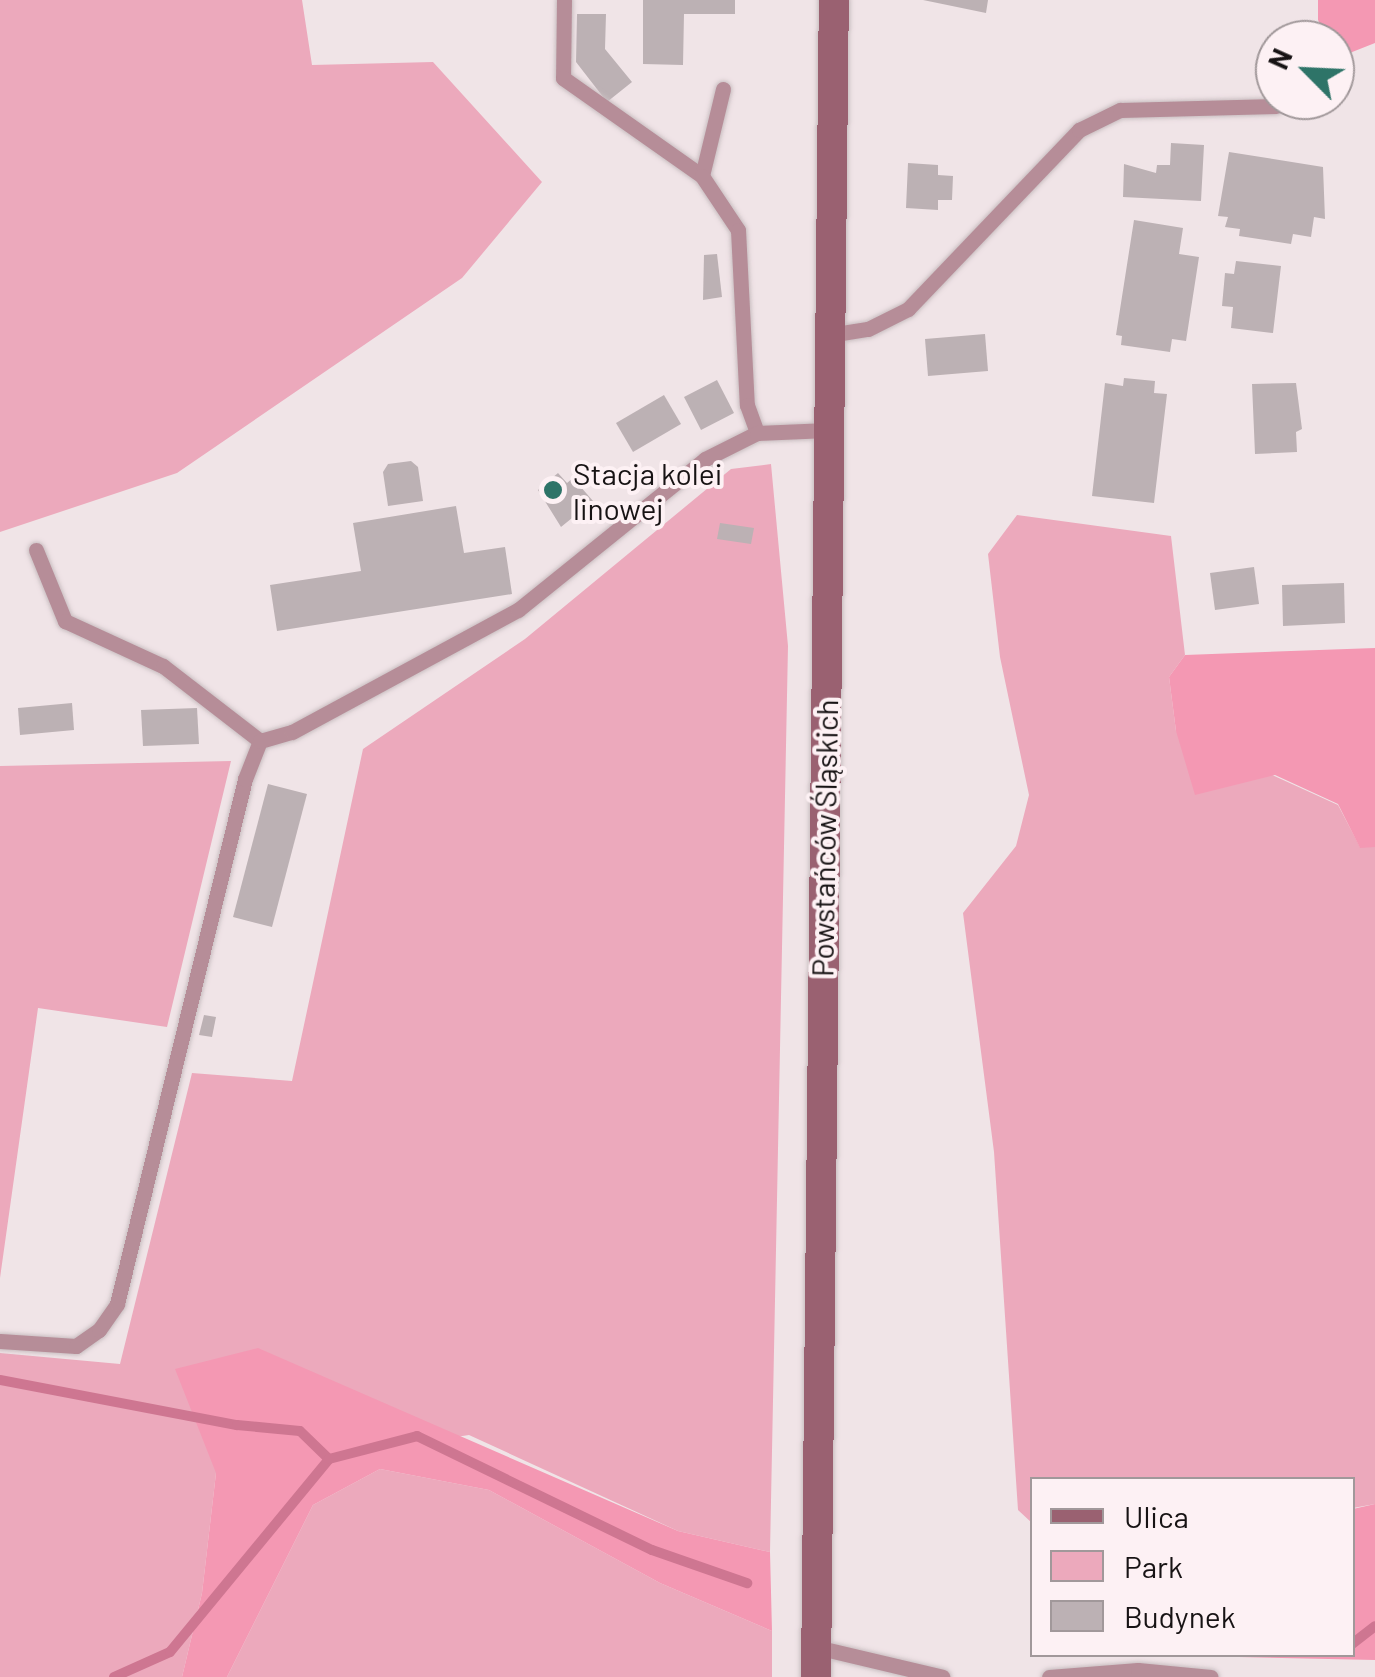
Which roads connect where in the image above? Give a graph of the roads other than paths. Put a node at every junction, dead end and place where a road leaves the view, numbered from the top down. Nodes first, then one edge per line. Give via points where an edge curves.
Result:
1 (564, 0) edge
2 (834, 0) edge
3 (723, 88) dead end
4 (1255, 107) edge
5 (702, 176) junction
6 (830, 335) junction
7 (828, 430) junction
8 (757, 432) junction
9 (36, 550) dead end
10 (260, 741) junction
11 (0, 1341) edge
12 (816, 1662) edge
13 (943, 1677) edge
14 (1049, 1677) edge
15 (1211, 1677) edge

1 - 5 lane via 563,78
2 - 6 street, Powstańców Śląskich
3 - 5 lane
4 - 6 lane via 1120,110 1079,130 908,310 868,329
5 - 8 lane via 738,230 747,405
6 - 7 street, Powstańców Śląskich
7 - 8 lane
7 - 12 street, Powstańców Śląskich
8 - 10 lane via 642,504 518,610 292,732
9 - 10 lane via 66,621 163,666
10 - 11 lane via 245,778 116,1304 99,1330 76,1346
12 - 13 lane
14 - 15 lane via 1138,1670

